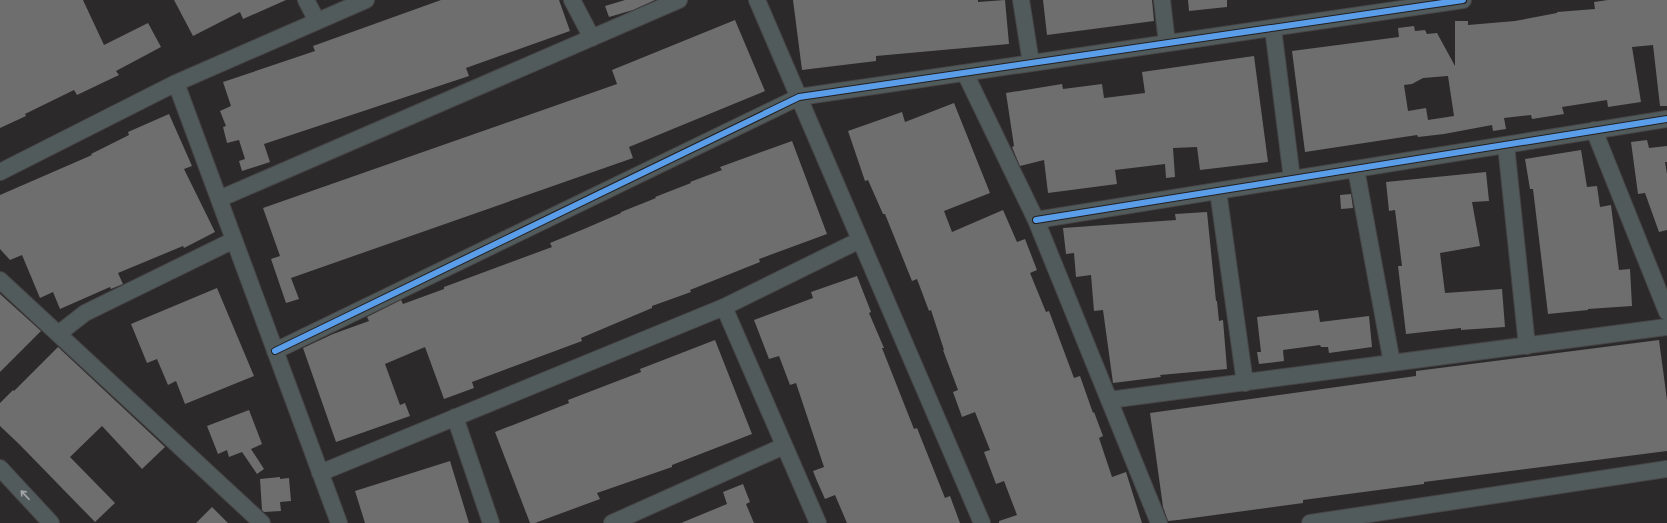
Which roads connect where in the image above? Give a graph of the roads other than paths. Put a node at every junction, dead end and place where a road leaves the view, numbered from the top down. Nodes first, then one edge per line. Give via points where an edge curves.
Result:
1 (306, 0) edge
2 (366, 0) edge
3 (572, 0) edge
4 (679, 0) edge
5 (757, 0) edge
6 (1021, 0) edge
7 (1162, 0) edge
8 (1463, 0) edge
9 (317, 21) junction
10 (1272, 28) junction
11 (592, 38) junction
12 (1167, 43) junction
13 (1031, 63) junction
14 (964, 73) junction
15 (176, 83) junction
16 (799, 97) junction
17 (1667, 119) edge
18 (1594, 130) junction
19 (1506, 144) junction
20 (1356, 169) junction
21 (0, 172) edge
22 (1292, 179) junction
23 (1218, 191) junction
24 (219, 200) junction
25 (1036, 220) junction
26 (234, 240) junction
27 (860, 240) junction
28 (0, 280) edge
29 (724, 307) junction
30 (1667, 312) edge
31 (1667, 327) edge
32 (58, 334) junction
33 (1527, 346) junction
34 (275, 351) junction
35 (1392, 363) junction
36 (1246, 383) junction
37 (1109, 400) junction
38 (455, 418) junction
39 (784, 446) junction
40 (0, 468) edge
41 (1667, 468) edge
42 (320, 473) junction
43 (51, 523) edge
44 (262, 523) edge
45 (339, 523) edge
46 (491, 523) edge
47 (612, 523) edge
48 (818, 523) edge
49 (982, 523) edge
50 (1159, 523) edge
51 (1310, 523) edge

1 - 9 street
2 - 9 street
3 - 11 street
4 - 11 street
5 - 16 street
6 - 13 street
7 - 12 street
8 - 10 street
9 - 15 street
10 - 12 street
10 - 22 street
11 - 24 street
12 - 13 street
13 - 14 street
14 - 16 street
14 - 25 street
15 - 21 street
15 - 24 street
16 - 27 street
16 - 34 street
17 - 18 street
18 - 19 street
18 - 30 street
19 - 20 street
19 - 33 street
20 - 22 street
20 - 35 street
22 - 23 street
23 - 25 street
23 - 36 street
24 - 26 street
25 - 37 street
26 - 32 street via 84,313
26 - 34 street
27 - 29 street
27 - 49 street
28 - 32 street
29 - 38 street
29 - 39 street
31 - 33 street
32 - 44 street
33 - 35 street
34 - 42 street
35 - 36 street
36 - 37 street
37 - 50 street
38 - 42 street
38 - 46 street
39 - 47 street
39 - 48 street
43 -> 40 street
41 - 51 street
42 - 45 street

